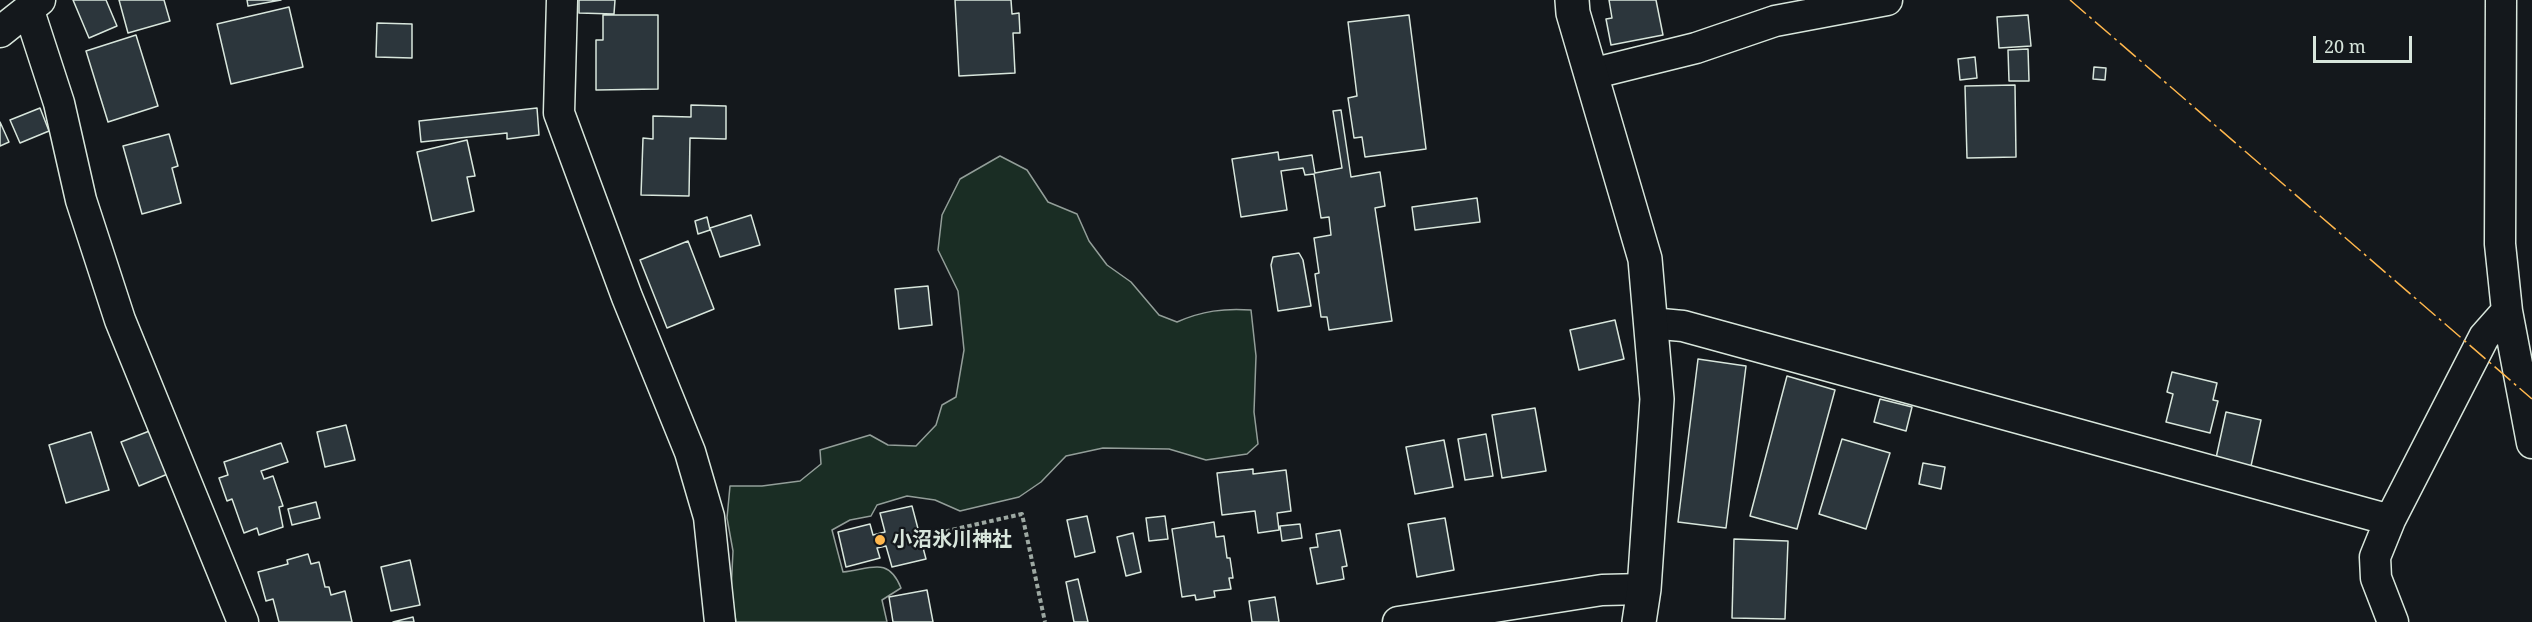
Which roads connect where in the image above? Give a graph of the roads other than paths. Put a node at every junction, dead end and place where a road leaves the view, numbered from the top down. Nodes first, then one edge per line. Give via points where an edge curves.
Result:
1 (562, 0) edge
2 (1572, 0) edge
3 (1887, 0) edge
4 (2501, 0) edge
5 (35, 5) edge
6 (0, 32) edge
7 (1591, 74) junction
8 (2507, 311) junction
9 (1650, 323) junction
10 (2532, 443) edge
11 (2390, 519) junction
12 (1644, 589) junction
13 (243, 622) edge
14 (720, 622) edge
15 (1398, 622) edge
16 (1639, 622) edge
17 (2393, 622) edge

1 - 14 street via 559,113 690,452 709,517
2 - 7 street
3 - 7 street via 1775,21 1696,48
4 - 8 street via 2500,244
5 - 6 street
5 - 13 street via 81,200 120,320
7 - 9 street via 1644,260
8 - 10 street
8 - 11 street via 2484,337
9 - 11 street via 1683,326
9 - 12 street via 1657,399
11 - 17 street via 2375,556 2376,578
12 - 15 street via 1602,590
12 - 16 street

